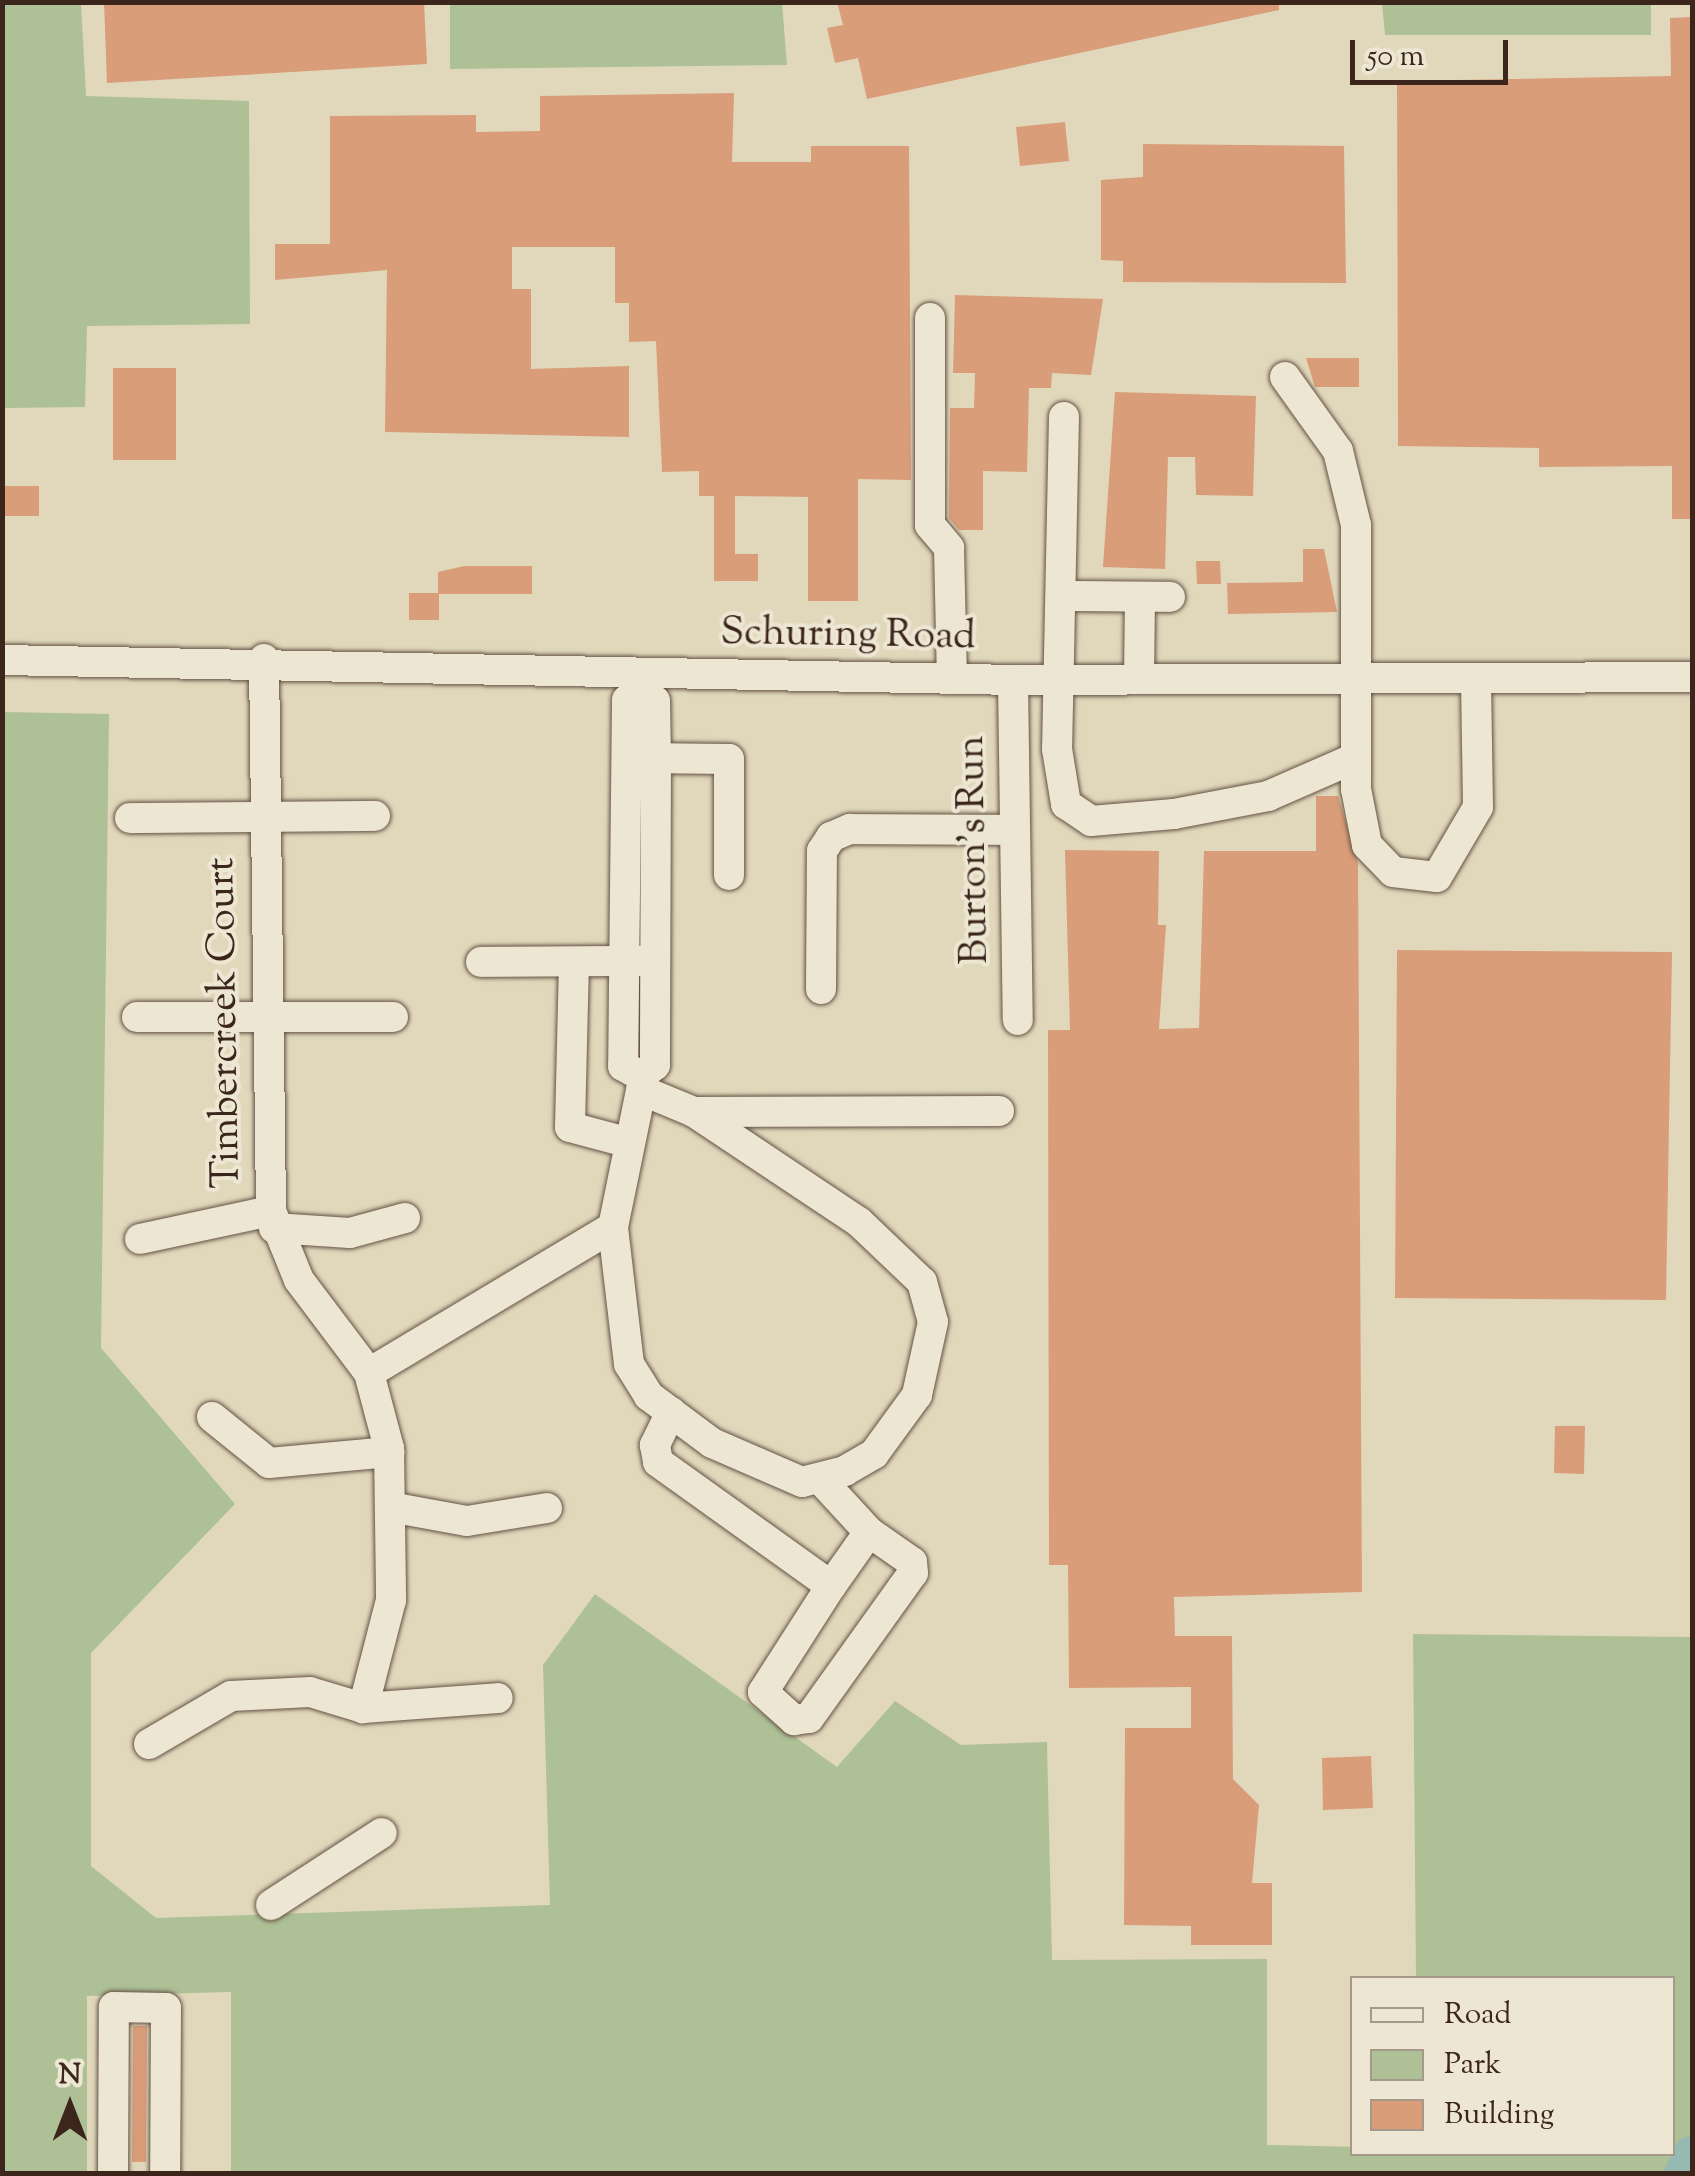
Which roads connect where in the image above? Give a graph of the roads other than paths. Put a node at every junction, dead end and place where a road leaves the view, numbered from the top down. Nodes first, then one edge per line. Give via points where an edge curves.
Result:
1 (930, 318) dead end
2 (1285, 377) dead end
3 (1064, 417) dead end
4 (1062, 596) junction
5 (264, 659) junction
6 (2, 660) edge
7 (1692, 677) edge
8 (952, 678) junction
9 (1358, 678) junction
10 (1476, 678) junction
11 (1139, 679) junction
12 (1012, 680) junction
13 (1061, 680) junction
14 (639, 681) junction
15 (626, 758) junction
16 (656, 758) junction
17 (1355, 758) junction
18 (375, 816) dead end
19 (262, 817) junction
20 (130, 818) dead end
21 (1015, 830) junction
22 (729, 874) dead end
23 (481, 962) dead end
24 (574, 962) junction
25 (640, 962) junction
26 (821, 989) dead end
27 (137, 1017) dead end
28 (393, 1017) dead end
29 (264, 1019) junction
30 (1018, 1020) dead end
31 (641, 1083) junction
32 (999, 1110) dead end
33 (694, 1112) junction
34 (630, 1142) junction
35 (405, 1218) dead end
36 (273, 1219) junction
37 (613, 1227) junction
38 (140, 1238) dead end
39 (369, 1372) junction
40 (671, 1412) junction
41 (212, 1417) dead end
42 (389, 1452) junction
43 (822, 1481) junction
44 (390, 1507) junction
45 (547, 1508) dead end
46 (869, 1532) junction
47 (830, 1586) junction
48 (498, 1698) dead end
49 (363, 1708) junction
50 (149, 1744) dead end
51 (382, 1834) dead end
52 (271, 1906) dead end
53 (113, 2174) edge
54 (164, 2174) edge

1 - 8 street via 930,525 949,548
2 - 9 street via 1338,452 1356,526
3 - 4 street
4 - 11 street via 1155,597
4 - 13 street
5 - 6 street, Schuring Road
5 - 14 street, Schuring Road
5 - 19 street, Timbercreek Court
7 - 10 street, Schuring Road
8 - 12 street, Schuring Road
8 - 14 street, Schuring Road
9 - 10 street, Schuring Road
9 - 11 street, Schuring Road
9 - 17 street
10 - 17 street via 1478,807 1437,878 1393,872 1367,845
11 - 13 street, Schuring Road
12 - 13 street, Schuring Road
12 - 21 street, Burton's Run
13 - 17 street via 1066,804 1092,821 1268,796
14 - 15 street via 627,700
14 - 16 street via 655,701
15 - 16 street
15 - 25 street
16 - 22 street via 729,758
16 - 25 street
18 - 19 street
19 - 20 street
19 - 29 street, Timbercreek Court
21 - 26 street via 850,829 831,837 822,850
21 - 30 street, Burton's Run
23 - 24 street
24 - 25 street
24 - 34 street via 570,1127
25 - 31 street via 655,1065
27 - 29 street
28 - 29 street
29 - 36 street, Timbercreek Court
31 - 33 street
31 - 34 street
32 - 33 street
33 - 43 street via 859,1222 908,1264 929,1300 916,1395 874,1454
34 - 37 street
35 - 36 street via 350,1232
36 - 38 street
36 - 39 street, Timbercreek Court via 299,1280
37 - 39 street
37 - 40 street via 629,1364
39 - 42 street, Timbercreek Court
40 - 43 street via 712,1443 802,1482
40 - 47 street via 653,1453 658,1462
41 - 42 street via 269,1463
42 - 44 street, Timbercreek Court
43 - 46 street
44 - 45 street via 467,1521
44 - 49 street, Timbercreek Court via 390,1600
46 - 47 street
46 - 47 street via 912,1562 913,1573 809,1718 794,1720 763,1692
48 - 49 street
49 - 50 street via 310,1692 231,1696
51 - 52 street
53 - 54 street via 114,2007 166,2008

